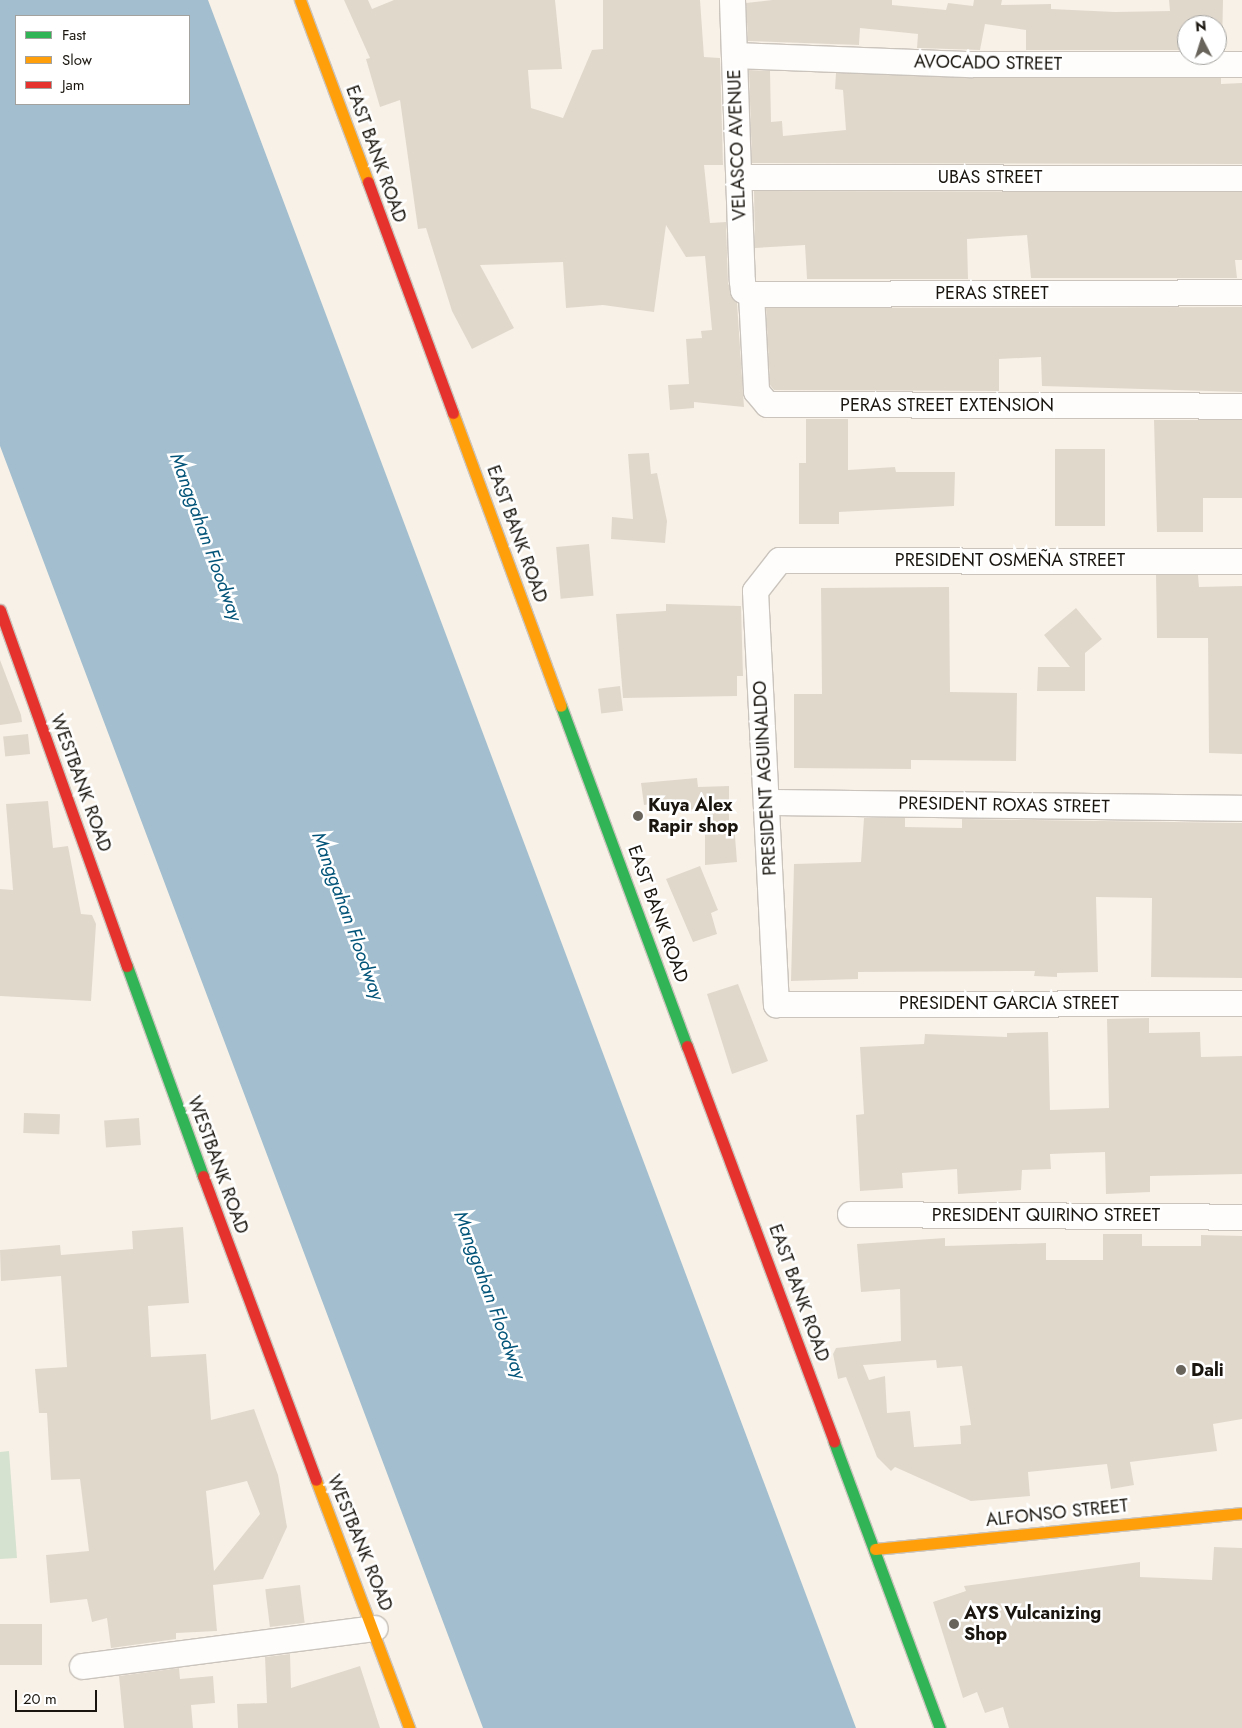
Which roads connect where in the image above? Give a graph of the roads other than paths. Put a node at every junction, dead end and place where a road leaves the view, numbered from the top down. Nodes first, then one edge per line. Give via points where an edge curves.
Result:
1 (300, 0) edge
2 (732, 0) edge
3 (734, 55) junction
4 (1242, 64) edge
5 (739, 177) junction
6 (1242, 178) edge
7 (747, 292) junction
8 (1242, 292) edge
9 (1242, 406) edge
10 (779, 560) joint
11 (1242, 561) edge
12 (0, 610) edge
13 (766, 802) junction
14 (1242, 808) edge
15 (1242, 1003) edge
16 (776, 1004) joint
17 (850, 1214) dead end
18 (1242, 1217) edge
19 (1242, 1513) edge
20 (875, 1549) junction
21 (375, 1628) junction
22 (82, 1666) dead end
23 (409, 1728) edge
24 (940, 1728) edge

1 - 20 main road, EAST BANK ROAD
2 - 3 street, VELASCO AVENUE
3 - 4 street, AVOCADO STREET via 972,64
3 - 5 street, VELASCO AVENUE
5 - 6 street, UBAS STREET
5 - 7 street, VELASCO AVENUE
7 - 8 street, PERAS STREET
7 - 9 street, PERAS STREET EXTENSION via 756,391 767,404
10 - 11 street, PRESIDENT OSMEÑA STREET
10 - 13 street, PRESIDENT AGUINALDO via 755,591
12 - 21 main road, WESTBANK ROAD via 275,1378
13 - 14 street, PRESIDENT ROXAS STREET
13 - 16 street, PRESIDENT AGUINALDO
15 - 16 street, PRESIDENT GARCIA STREET
17 - 18 street, PRESIDENT QUIRINO STREET
19 - 20 main road, ALFONSO STREET
20 - 24 main road, EAST BANK ROAD
21 - 22 street
21 - 23 main road, WESTBANK ROAD

